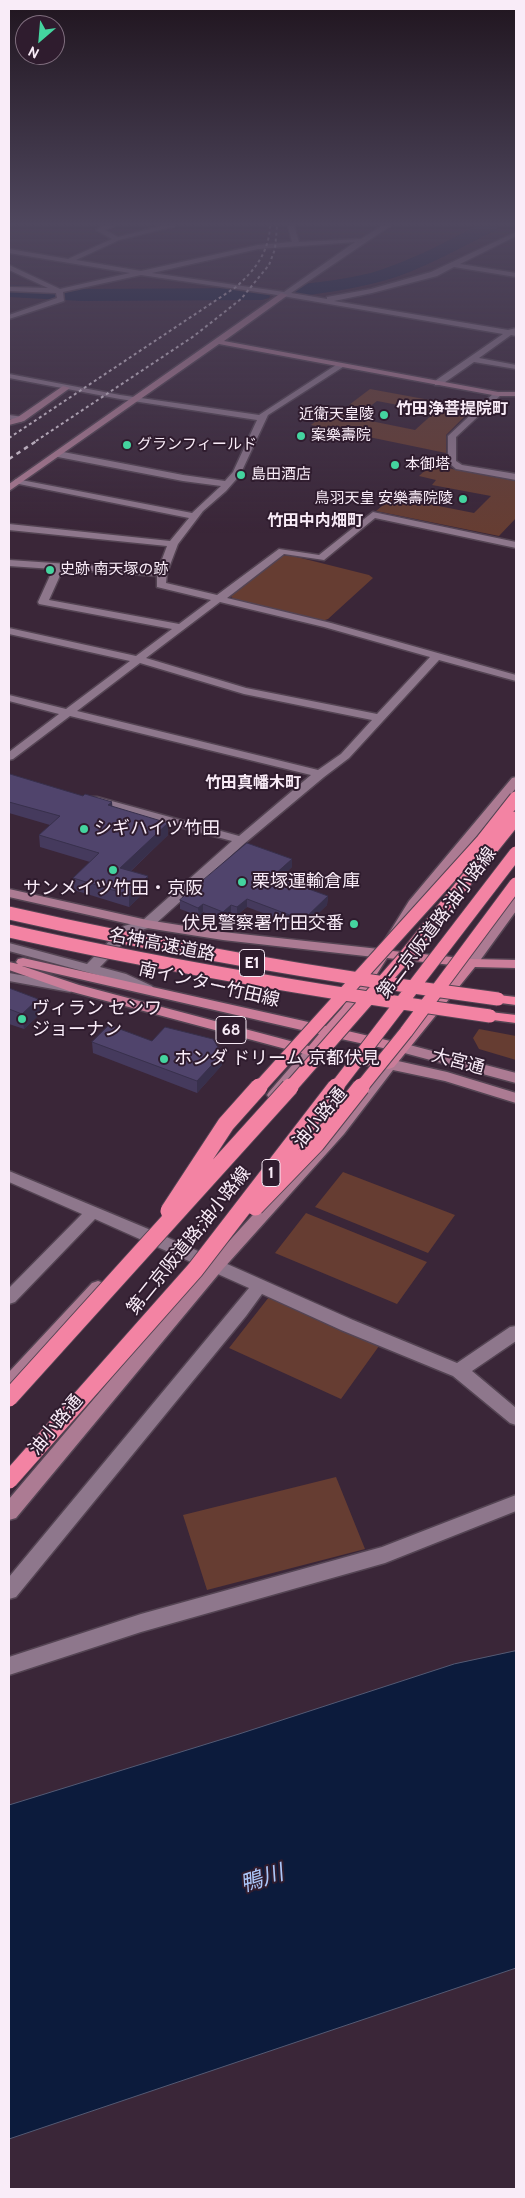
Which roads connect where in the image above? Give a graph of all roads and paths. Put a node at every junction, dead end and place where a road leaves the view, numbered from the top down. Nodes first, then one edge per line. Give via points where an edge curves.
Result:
1 (238, 329) edge
2 (492, 329) edge
3 (514, 332) edge
4 (219, 342) junction
5 (474, 359) junction
6 (342, 365) junction
7 (516, 367) edge
8 (9, 376) edge
9 (438, 383) junction
10 (66, 388) junction
11 (498, 394) junction
12 (516, 394) edge
13 (136, 399) junction
14 (516, 400) edge
15 (9, 417) edge
16 (263, 418) junction
17 (21, 420) junction
18 (9, 423) edge
19 (58, 454) junction
20 (516, 477) edge
21 (19, 481) junction
22 (227, 484) junction
23 (9, 488) edge
24 (195, 516) junction
25 (9, 527) edge
26 (173, 544) junction
27 (516, 545) edge
28 (9, 563) edge
29 (59, 567) junction
30 (162, 574) junction
31 (220, 599) junction
32 (181, 627) junction
33 (9, 631) edge
34 (436, 657) junction
35 (137, 660) junction
36 (516, 678) edge
37 (9, 698) edge
38 (68, 712) junction
39 (380, 718) junction
40 (9, 757) edge
41 (320, 774) junction
42 (516, 781) edge
43 (83, 797) edge
44 (516, 798) edge
45 (516, 818) edge
46 (241, 840) junction
47 (516, 853) edge
48 (516, 884) edge
49 (9, 893) edge
50 (516, 902) edge
51 (9, 913) edge
52 (147, 924) junction
53 (9, 931) edge
54 (9, 947) edge
55 (383, 954) junction
56 (9, 958) edge
57 (471, 963) junction
58 (516, 964) edge
59 (9, 966) edge
60 (91, 968) junction
61 (9, 976) edge
62 (74, 988) junction
63 (147, 990) junction
64 (516, 1001) edge
65 (516, 1019) edge
66 (330, 1031) junction
67 (402, 1048) junction
68 (312, 1051) junction
69 (389, 1064) junction
70 (516, 1078) edge
71 (516, 1098) edge
72 (9, 1176) edge
73 (93, 1212) junction
74 (146, 1241) junction
75 (216, 1266) junction
76 (195, 1270) junction
77 (259, 1286) junction
78 (9, 1298) edge
79 (516, 1332) edge
80 (459, 1371) junction
81 (9, 1383) edge
82 (9, 1398) edge
83 (516, 1418) edge
84 (9, 1480) edge
85 (516, 1503) edge
86 (9, 1512) edge
87 (9, 1591) edge
88 (9, 1666) edge

1 - 4 street
2 - 3 street
3 - 5 street
4 - 6 street
4 - 13 street
5 - 7 street
5 - 9 street
6 - 9 street
6 - 16 street via 264,414
8 - 10 street
9 - 11 street
10 - 13 street
10 - 17 street
11 - 12 street
11 - 14 street
11 - 20 street via 452,436 452,462 460,467
13 - 16 street
13 - 19 street
15 - 17 street
16 - 22 street via 237,473
17 - 18 street
19 - 21 street
19 - 22 street
21 - 23 street
21 - 24 street
22 - 24 street
24 - 26 street
25 - 26 street
26 - 30 street
27 - 31 street via 373,515 321,558 282,551
28 - 29 street
29 - 30 street
29 - 32 street via 43,602
30 - 31 street via 161,585
31 - 32 street
31 - 34 street via 327,625
32 - 35 street
33 - 35 street
34 - 36 street
34 - 39 street
35 - 38 street
35 - 39 street via 244,690
37 - 38 street
38 - 40 street
38 - 41 street
39 - 41 street via 345,756
41 - 46 street
42 - 55 street via 414,904
43 - 46 street
44 - 74 highway, bridge via 483,840 226,1124
45 - 74 highway, 第二京阪道路;油小路線 / 1, bridge via 344,1028
46 - 52 street
47 - 76 highway, 第二京阪道路;油小路線 / 1, bridge
48 - 76 highway, bridge via 406,1032 316,1144
49 - 52 street
50 - 57 street, 油小路通
51 - 64 highway, 名神高速道路 / E1, bridge via 194,953 390,985
52 - 55 street
52 - 60 street via 129,930
53 - 65 highway, 名神高速道路 / E1, bridge via 211,974
54 - 60 street
55 - 57 main road
55 - 66 main road via 348,1011
56 - 63 main road, 南インター竹田線 / 68
57 - 58 main road
57 - 67 main road, 油小路通
59 - 62 main road, 南インター竹田線 / 68
60 - 63 street via 121,977
61 - 62 street
62 - 68 main road, 南インター竹田線 / 68
63 - 66 main road, 南インター竹田線 / 68
66 - 67 main road, 南インター竹田線 / 68
66 - 68 main road
67 - 69 main road, 油小路通
67 - 70 street, 大宮通
68 - 69 main road, 南インター竹田線 / 68
68 - 74 street
69 - 71 street, 大宮通 via 448,1077
69 - 75 street, 油小路通 via 338,1130
72 - 73 street
73 - 74 street
73 - 78 street
74 - 75 street
74 - 81 street
74 - 82 highway, 第二京阪道路;油小路線 / 1, bridge
75 - 77 street
75 - 86 street, 油小路通
76 - 84 highway, 第二京阪道路;油小路線 / 1, bridge
77 - 80 street
77 - 87 street
79 - 80 street
80 - 83 street
85 - 88 street via 385,1555 141,1623

